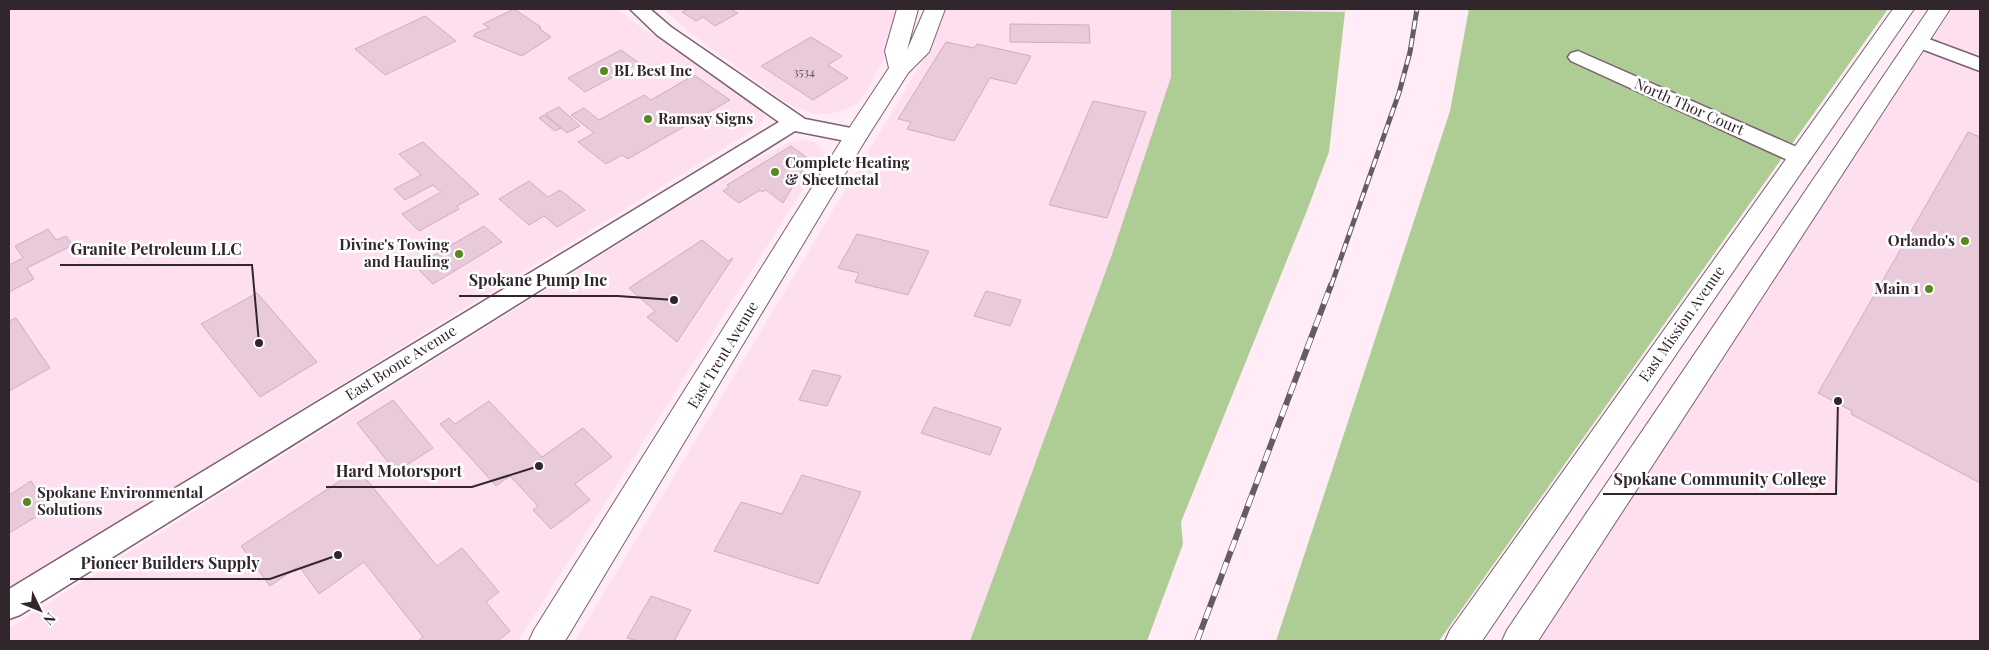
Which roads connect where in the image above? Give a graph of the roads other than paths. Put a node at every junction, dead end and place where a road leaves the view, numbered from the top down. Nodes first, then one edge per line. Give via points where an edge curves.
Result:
1 (639, 9) edge
2 (907, 9) edge
3 (934, 9) edge
4 (1903, 9) edge
5 (1939, 9) edge
6 (1918, 41) junction
7 (1578, 57) dead end
8 (1980, 65) edge
9 (900, 68) junction
10 (794, 122) junction
11 (856, 136) junction
12 (1800, 156) junction
13 (9, 605) edge
14 (546, 641) edge
15 (1462, 641) edge
16 (1519, 641) edge

1 - 10 street via 664,31
2 - 9 main road via 896,51
3 - 9 main road, East Trent Avenue via 918,52
4 - 12 main road, East Mission Avenue
5 - 6 main road
6 - 8 street
6 - 16 main road
7 - 12 street, North Thor Court
9 - 11 main road, East Trent Avenue
10 - 11 street
10 - 13 street, East Boone Avenue
11 - 14 main road, East Trent Avenue
12 - 15 main road, East Mission Avenue

